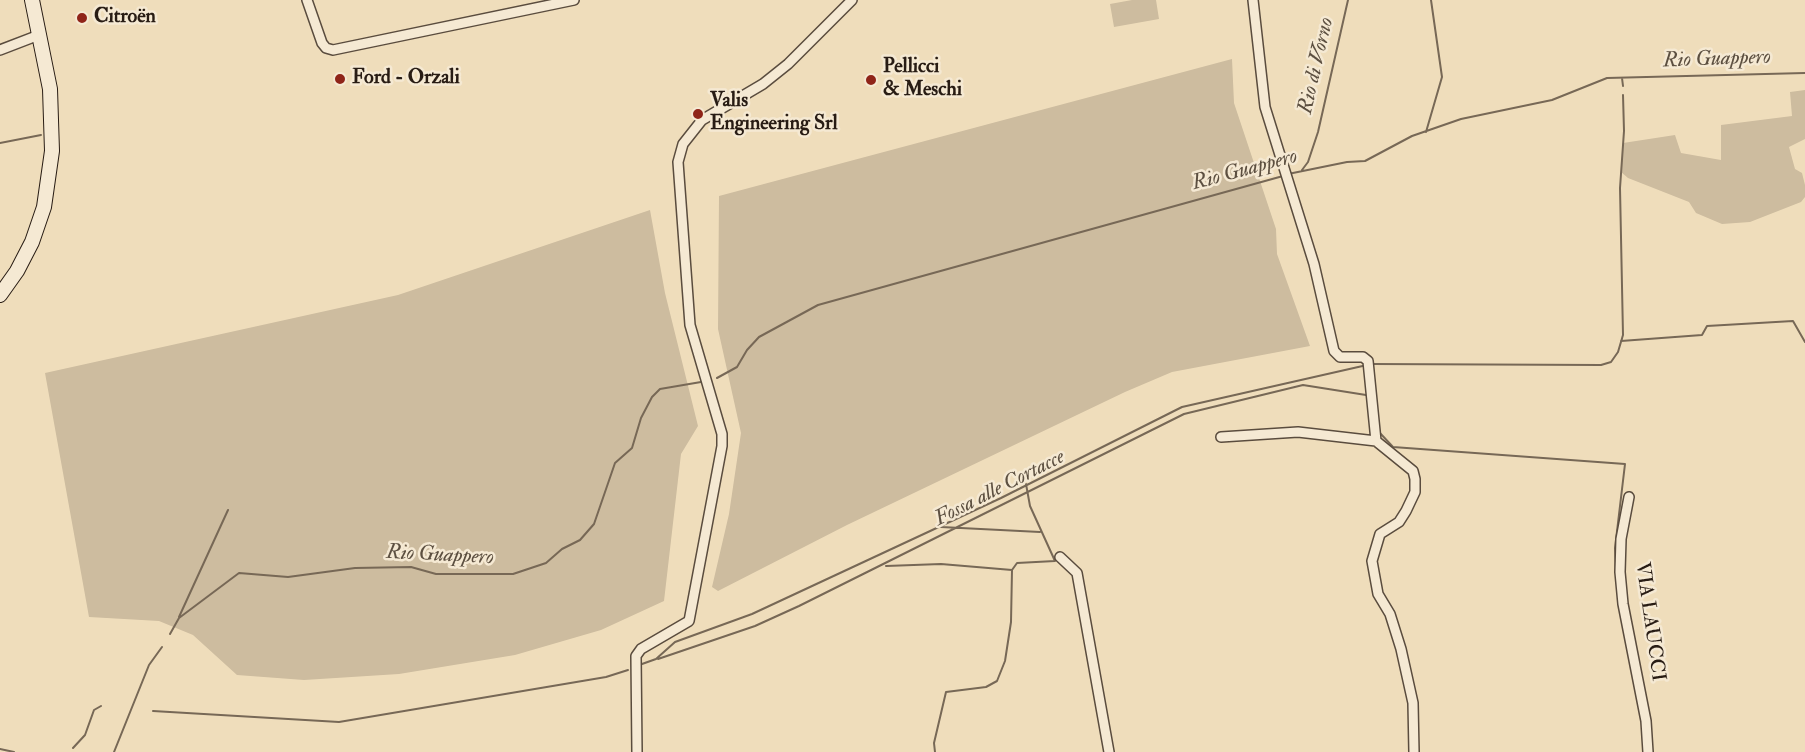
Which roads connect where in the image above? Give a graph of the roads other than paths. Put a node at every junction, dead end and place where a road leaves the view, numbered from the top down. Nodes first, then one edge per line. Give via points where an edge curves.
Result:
1 (32, 0) edge
2 (42, 0) edge
3 (307, 0) edge
4 (573, 0) edge
5 (852, 0) edge
6 (1253, 0) edge
7 (38, 31) junction
8 (0, 51) edge
9 (0, 295) edge
10 (1221, 437) dead end
11 (1376, 441) junction
12 (1629, 497) dead end
13 (1060, 557) dead end
14 (637, 752) edge
15 (1109, 752) edge
16 (1414, 752) edge
17 (1648, 752) edge

1 - 7 main road
2 - 7 main road
3 - 4 street via 322,43 333,50
5 - 14 street via 788,64 763,84 702,120 683,144 678,162 690,325 722,434 722,446 689,621 641,649 636,656
6 - 11 street via 1265,107 1314,264 1334,351 1340,357 1363,357 1368,364
7 - 8 street
7 - 9 main road via 53,120 49,177 32,242
10 - 11 street via 1298,432
11 - 16 street via 1413,471 1415,479 1415,492 1406,511 1399,522 1380,534 1371,561 1378,594 1390,614 1404,660 1413,703
12 - 17 street, VIA LAUCCI via 1621,539 1620,573
13 - 15 street via 1077,573

